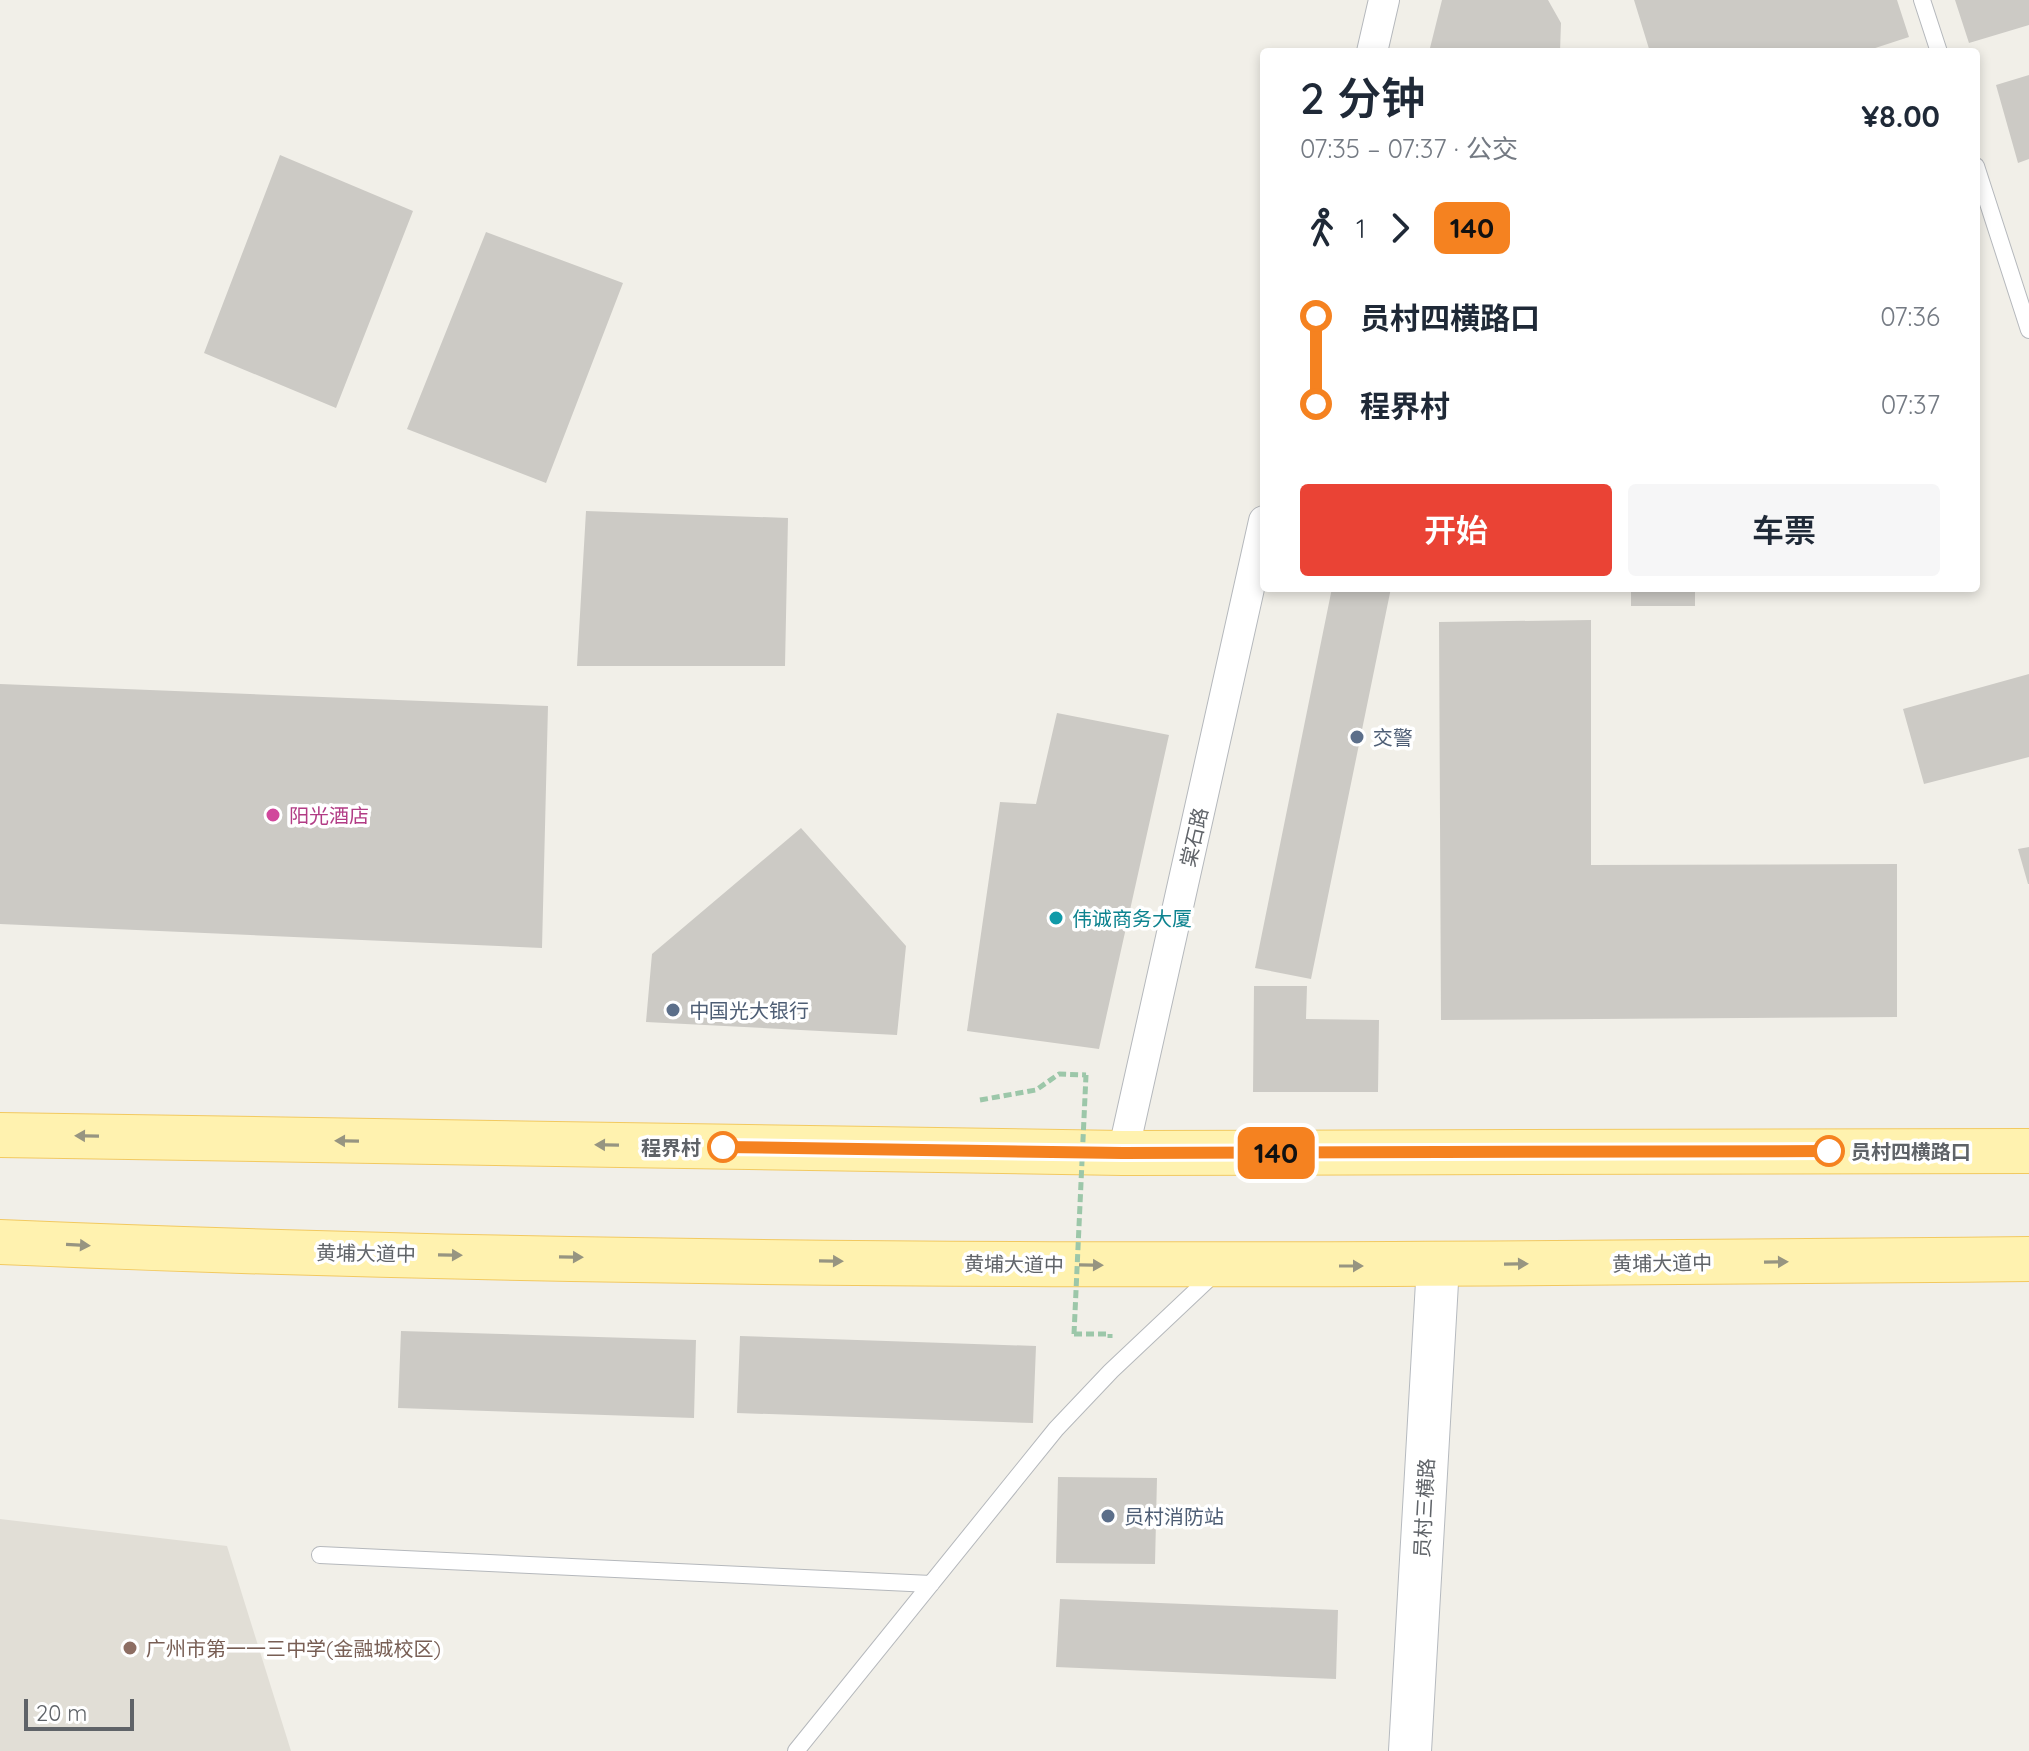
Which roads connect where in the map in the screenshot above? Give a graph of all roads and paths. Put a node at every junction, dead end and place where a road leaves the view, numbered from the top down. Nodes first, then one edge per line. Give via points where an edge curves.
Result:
1 (1384, 0) edge
2 (1922, 0) edge
3 (1373, 48) edge
4 (1938, 48) edge
5 (1980, 178) edge
6 (2029, 330) edge
7 (1260, 539) edge
8 (980, 1100) dead end
9 (0, 1135) edge
10 (2029, 1151) edge
11 (1123, 1153) junction
12 (0, 1242) edge
13 (2029, 1259) edge
14 (1438, 1265) junction
15 (1223, 1266) junction
16 (1074, 1334) dead end
17 (320, 1555) dead end
18 (931, 1584) junction
19 (796, 1751) edge
20 (1410, 1751) edge

1 - 3 street
2 - 4 lane
5 - 6 lane
7 - 11 street, 棠石路
8 - 16 path, bridge via 1036,1090 1059,1074 1086,1075
11 -> 9 main road
10 - 11 main road
12 -> 15 main road, 黄埔大道中 via 397,1255
14 -> 13 main road, 黄埔大道中
15 -> 14 main road, 黄埔大道中
14 - 20 street, 员村三横路
15 - 18 lane via 1056,1429
17 - 18 lane
18 - 19 lane

